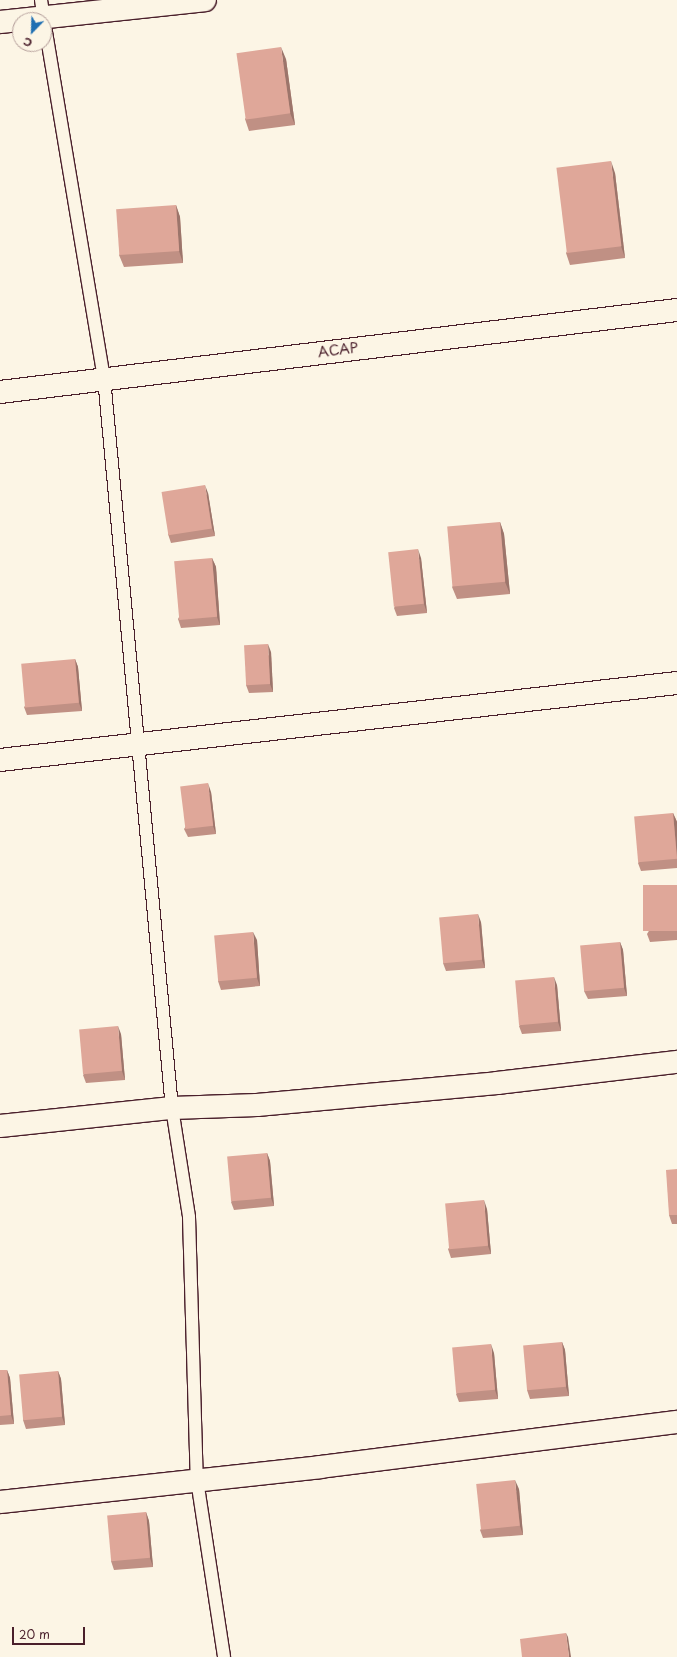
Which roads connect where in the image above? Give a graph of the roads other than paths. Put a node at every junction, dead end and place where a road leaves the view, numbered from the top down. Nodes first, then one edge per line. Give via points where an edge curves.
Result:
1 (205, 0) edge
2 (52, 13) edge
3 (12, 20) edge
4 (0, 22) edge
5 (49, 52) edge
6 (677, 310) edge
7 (104, 378) junction
8 (0, 392) edge
9 (677, 683) edge
10 (136, 744) junction
11 (0, 760) edge
12 (677, 1062) edge
13 (172, 1108) junction
14 (0, 1126) edge
15 (677, 1422) edge
16 (197, 1480) junction
17 (0, 1502) edge
18 (224, 1657) edge

1 - 2 street
3 - 4 street
5 - 7 lane
6 - 7 street, АСАР
7 - 8 street, АСАР
7 - 10 lane
9 - 10 street
10 - 11 street
10 - 13 lane
12 - 13 street via 497,1083 280,1103
13 - 14 street
13 - 16 lane via 189,1216
15 - 16 street
16 - 17 street
16 - 18 lane

